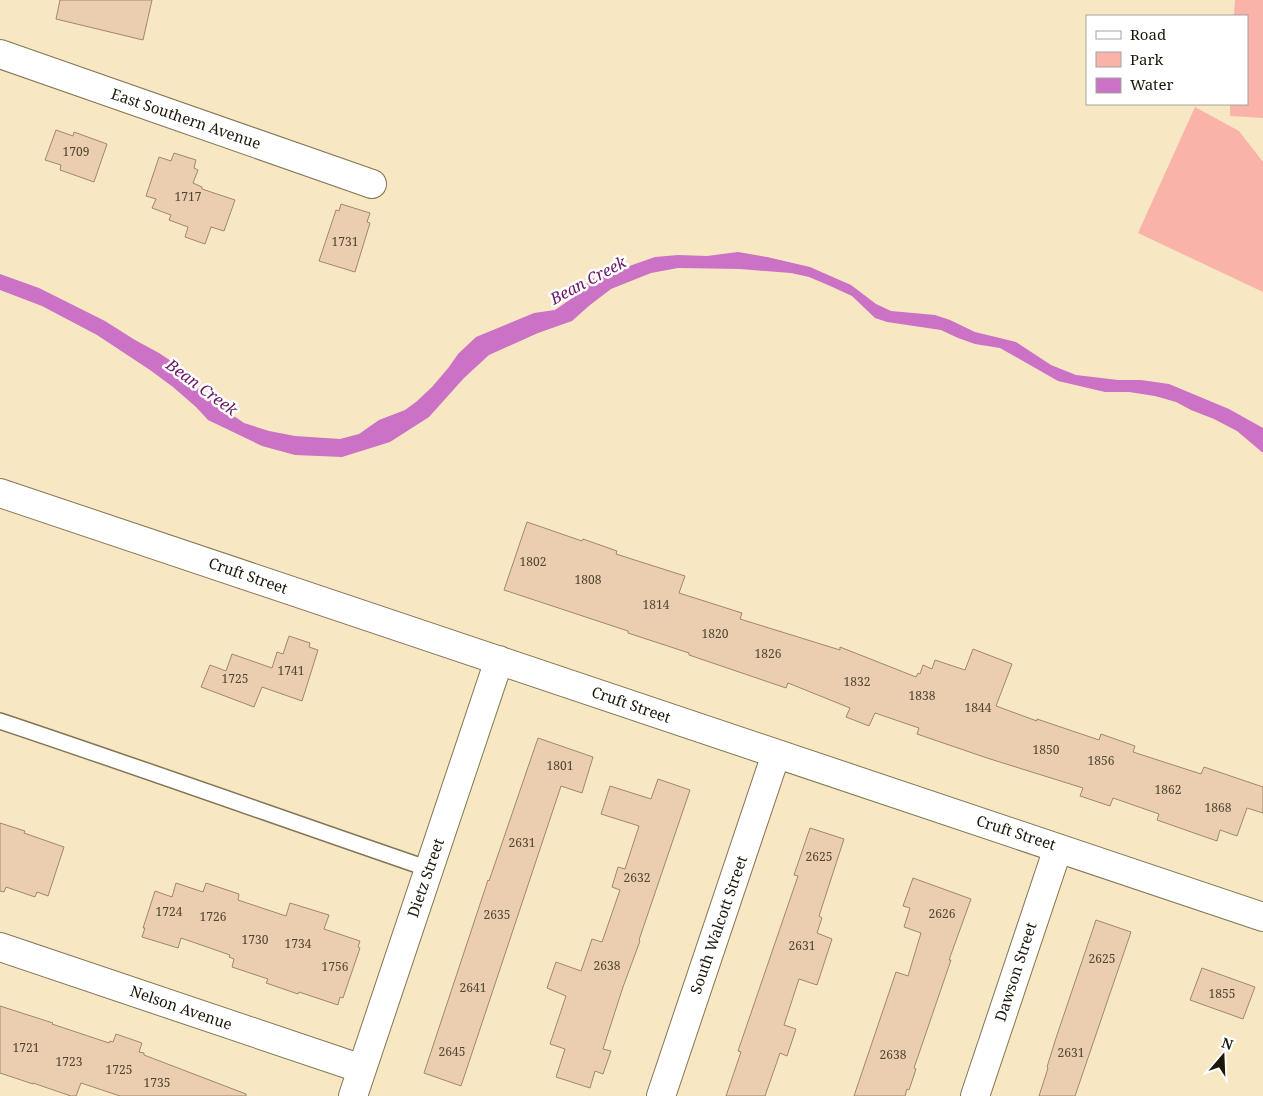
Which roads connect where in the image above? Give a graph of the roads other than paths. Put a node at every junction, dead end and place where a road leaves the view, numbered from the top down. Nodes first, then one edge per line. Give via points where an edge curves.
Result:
1 (0, 54) edge
2 (372, 184) dead end
3 (0, 493) edge
4 (500, 660) junction
5 (0, 721) edge
6 (776, 754) junction
7 (1058, 848) junction
8 (429, 869) junction
9 (1263, 917) edge
10 (0, 947) edge
11 (362, 1069) junction
12 (353, 1096) edge
13 (661, 1096) edge
14 (975, 1096) edge

1 - 2 street, East Southern Avenue
3 - 4 street, Cruft Street
4 - 6 street, Cruft Street
4 - 8 street, Dietz Street
5 - 8 lane
6 - 7 street, Cruft Street
6 - 13 street, South Walcott Street
7 - 9 street, Cruft Street
7 - 14 street, Dawson Street
8 - 11 street, Dietz Street
10 - 11 street, Nelson Avenue
11 - 12 street, Dietz Street

